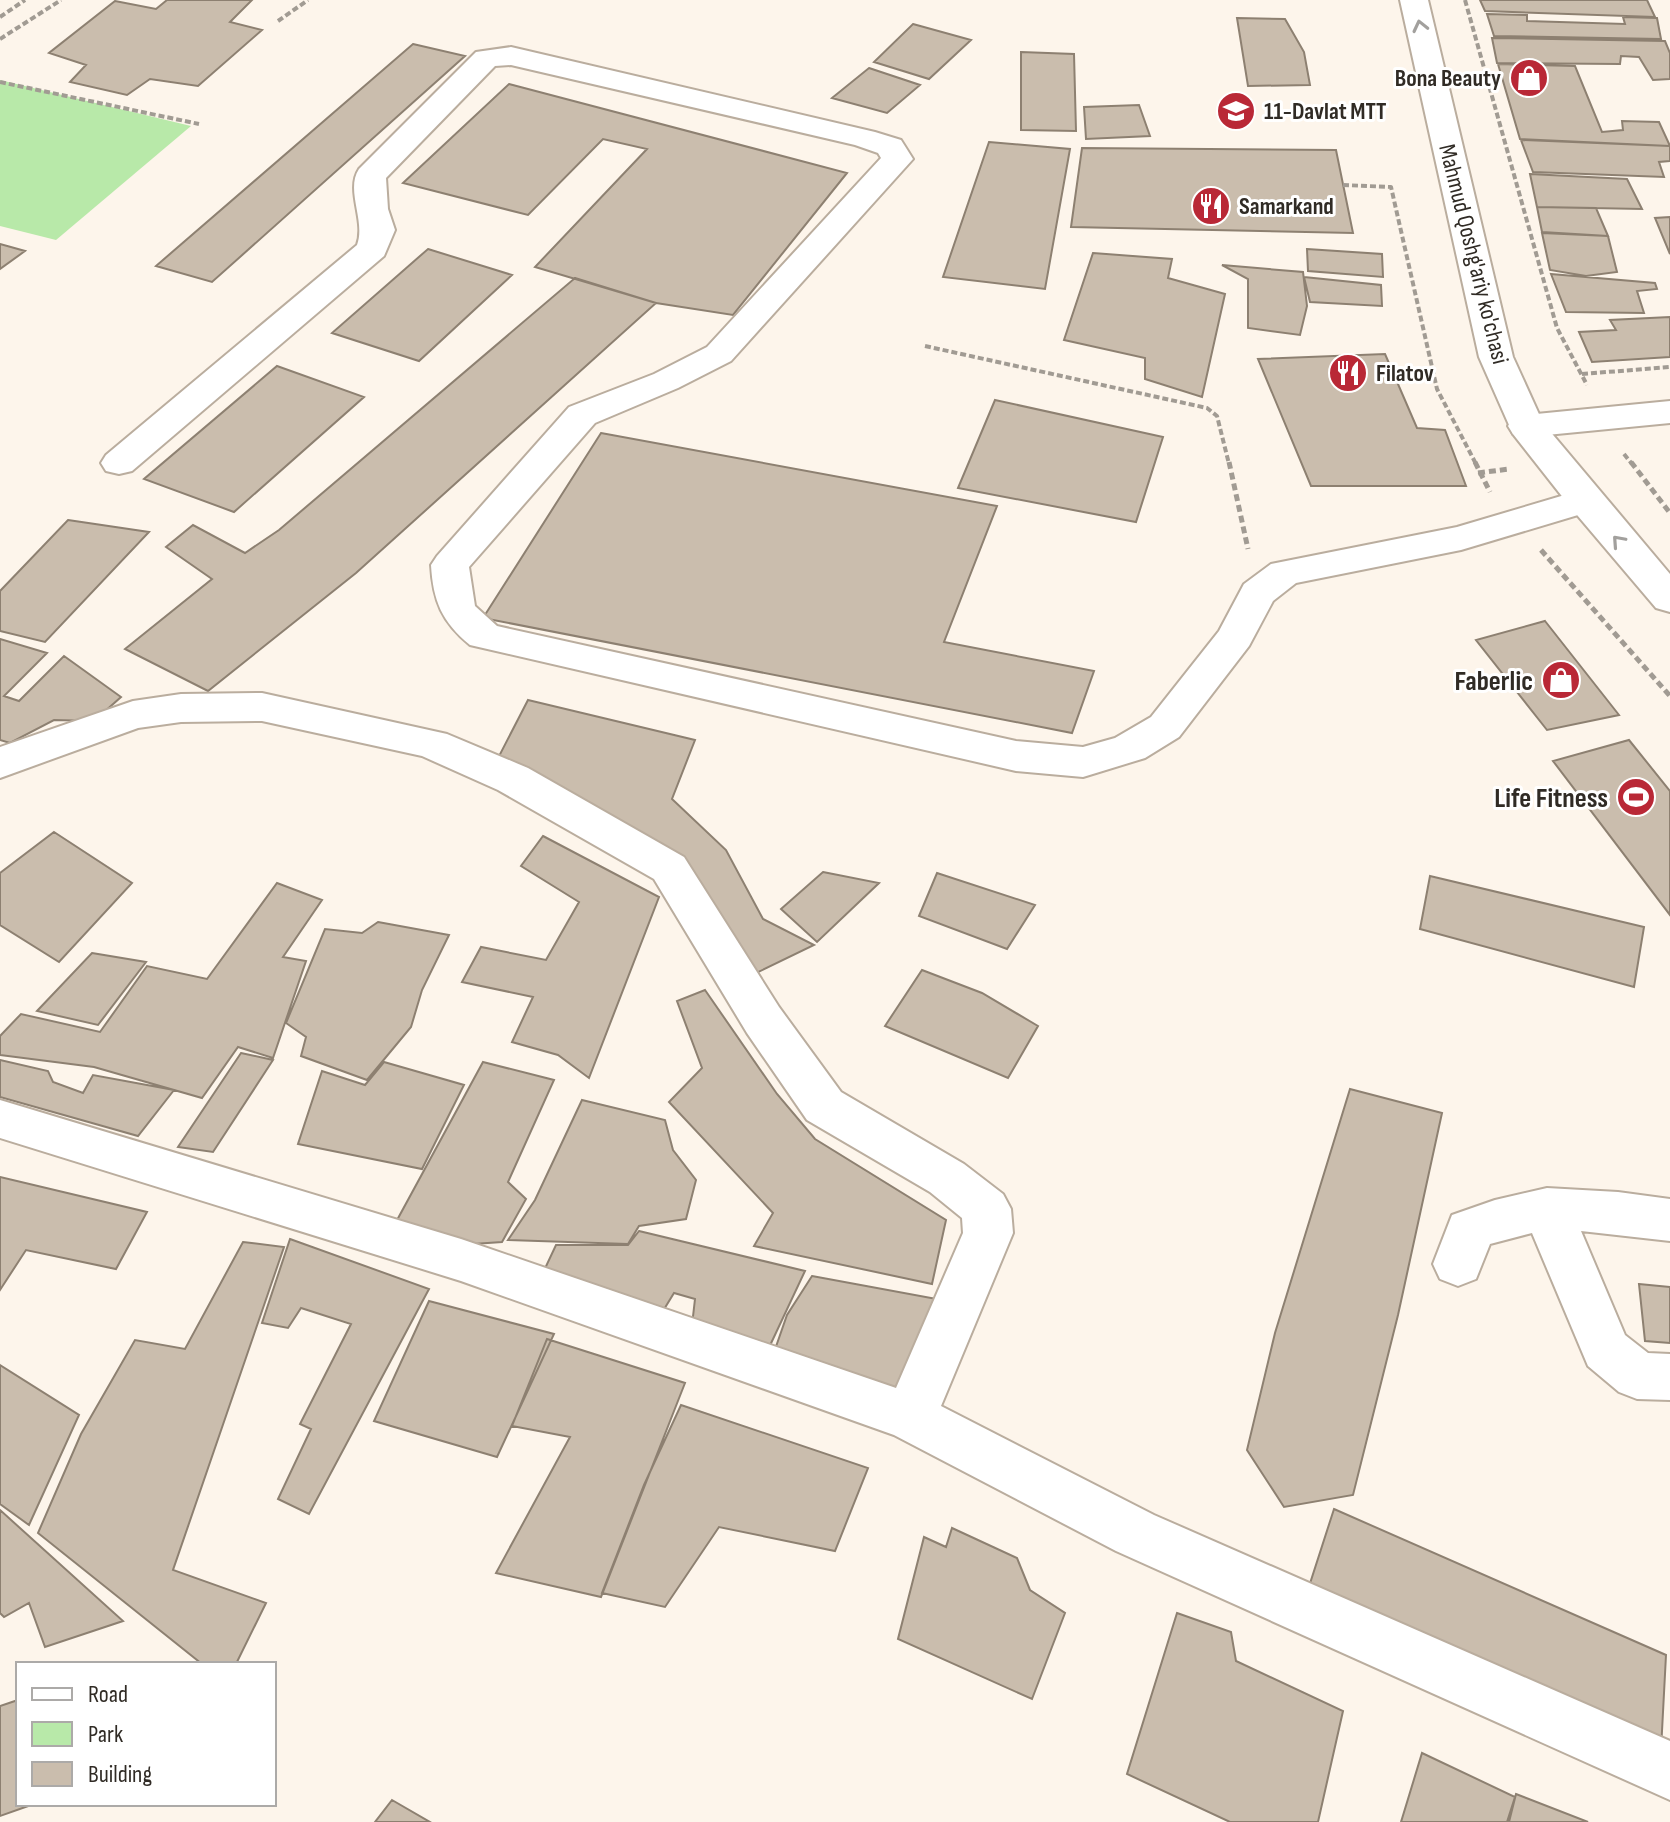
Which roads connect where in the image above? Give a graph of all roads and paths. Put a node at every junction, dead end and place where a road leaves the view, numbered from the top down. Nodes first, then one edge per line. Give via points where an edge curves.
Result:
1 (25, 0) edge
2 (61, 0) edge
3 (308, 0) edge
4 (1414, 0) edge
5 (1465, 0) edge
6 (0, 17) edge
7 (278, 21) dead end
8 (0, 39) edge
9 (0, 82) edge
10 (199, 124) dead end
11 (1343, 185) dead end
12 (1391, 187) dead end
13 (925, 346) dead end
14 (1670, 367) edge
15 (1582, 374) junction
16 (1670, 412) edge
17 (1605, 419) junction
18 (1526, 426) junction
19 (119, 463) dead end
20 (1585, 501) junction
21 (1670, 513) edge
22 (1258, 593) junction
23 (1670, 599) edge
24 (0, 763) edge
25 (0, 1119) edge
26 (1547, 1209) junction
27 (1670, 1220) edge
28 (1458, 1264) dead end
29 (1670, 1377) edge
30 (910, 1417) junction
31 (1670, 1771) edge

1 - 6 path
2 - 8 path
3 - 7 path
18 -> 4 main road, Mahmud Qoshg'ariy ko'chasi via 1496,357
5 - 15 path via 1557,328
9 - 10 path
11 - 12 path
13 - 22 path via 1207,408 1217,416
14 - 15 path
15 - 17 path
16 - 17 main road
17 - 18 main road
17 - 21 path via 1626,457
18 - 20 main road, Mahmud Qoshg'ariy ko'chasi
19 - 22 main road via 372,249 379,230 370,176 486,58 511,56 864,138 890,147 897,159 719,354 582,415 450,565 451,593 460,617 484,636 1016,756 1083,762 1130,748 1165,727 1235,637
20 - 22 main road via 1461,538 1284,573
23 -> 20 main road, Mahmud Qoshg'ariy ko'chasi
24 - 30 main road via 133,715 181,708 262,707 432,744 513,779 669,868 763,1020 824,1106 947,1178 986,1209 988,1233
25 - 30 main road via 461,1260
26 - 27 main road
26 - 28 main road via 1502,1216 1470,1230
26 - 29 main road via 1606,1350 1637,1376
30 - 31 main road via 1135,1533

